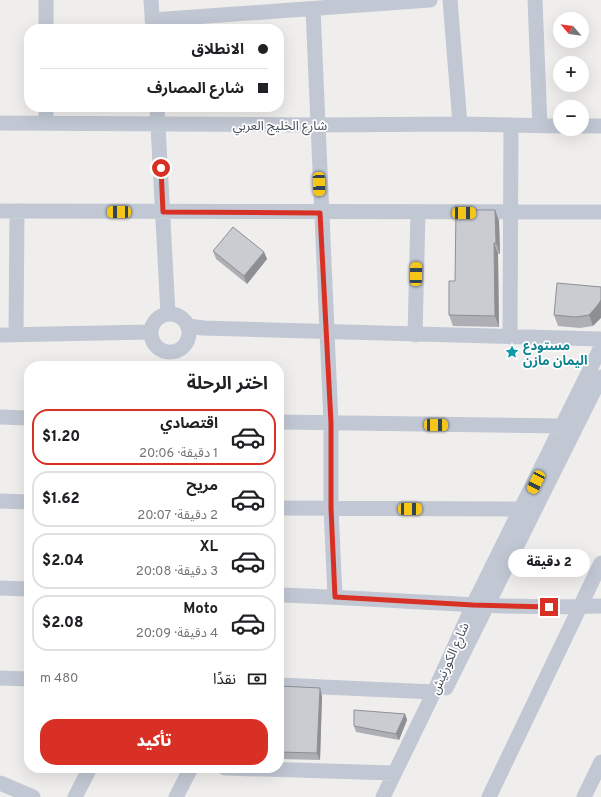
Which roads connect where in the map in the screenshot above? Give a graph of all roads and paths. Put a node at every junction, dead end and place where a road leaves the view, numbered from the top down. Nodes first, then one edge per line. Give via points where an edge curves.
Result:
1 (46, 0) edge
2 (151, 0) edge
3 (430, 0) edge
4 (450, 0) edge
5 (535, 0) edge
6 (352, 3) edge
7 (258, 6) edge
8 (313, 10) junction
9 (46, 24) edge
10 (153, 24) edge
11 (159, 24) edge
12 (46, 112) edge
13 (158, 112) edge
14 (0, 123) edge
15 (46, 123) junction
16 (460, 124) junction
17 (158, 125) junction
18 (511, 125) junction
19 (317, 126) junction
20 (540, 126) junction
21 (553, 126) edge
22 (589, 126) edge
23 (601, 126) edge
24 (0, 211) edge
25 (16, 212) junction
26 (163, 212) junction
27 (510, 212) junction
28 (601, 212) edge
29 (320, 213) junction
30 (418, 213) junction
31 (168, 314) junction
32 (189, 326) junction
33 (151, 332) junction
34 (327, 332) junction
35 (0, 335) edge
36 (16, 335) junction
37 (415, 335) junction
38 (510, 337) junction
39 (601, 339) edge
40 (601, 347) edge
41 (169, 359) edge
42 (601, 377) edge
43 (0, 417) edge
44 (24, 418) edge
45 (284, 422) edge
46 (331, 423) junction
47 (563, 426) junction
48 (0, 501) edge
49 (24, 502) edge
50 (284, 508) edge
51 (331, 508) junction
52 (522, 509) junction
53 (601, 563) edge
54 (0, 588) edge
55 (24, 589) edge
56 (284, 595) edge
57 (335, 597) junction
58 (480, 605) junction
59 (601, 606) edge
60 (580, 607) junction
61 (0, 678) edge
62 (24, 679) edge
63 (284, 685) edge
64 (434, 692) junction
65 (601, 762) edge
66 (284, 770) edge
67 (87, 773) edge
68 (188, 773) edge
69 (394, 774) junction
70 (0, 783) edge
71 (33, 797) edge
72 (75, 797) edge
73 (176, 797) edge
74 (383, 797) edge
75 (394, 797) edge
76 (489, 797) edge
77 (584, 797) edge

1 - 9 street
2 - 10 street
3 - 6 street
4 - 16 street
5 - 20 street
6 - 8 street
7 - 8 street
7 - 11 street
8 - 19 street
12 - 15 street
13 - 17 street
14 - 15 street, شارع الخليج العربي
15 - 17 street, شارع الخليج العربي
16 - 18 street, شارع الخليج العربي
16 - 19 street, شارع الخليج العربي
17 - 19 street, شارع الخليج العربي
17 - 26 street
18 - 20 street, شارع الخليج العربي
18 - 27 street
19 - 29 street
20 - 21 street, شارع الخليج العربي
22 - 23 street
24 - 25 street
25 - 26 street
25 - 36 street
26 - 29 street
26 - 31 street
27 - 28 street
27 - 30 street
27 - 38 street
29 - 30 street
29 - 34 street
30 - 37 street
31 - 32 street via 181,317
31 - 33 street via 155,321
32 - 34 street
32 - 41 street via 186,345
33 - 36 street
33 - 41 street via 154,343
34 - 37 street
34 - 46 street
35 - 36 street
37 - 38 street
38 - 39 street
40 - 47 street, شارع الكورنيش
42 - 58 street, شارع الكورنيش
43 - 44 street
45 - 46 street
46 - 47 street
46 - 51 street
47 - 52 street, شارع الكورنيش
48 - 49 street
50 - 51 street
51 - 52 street
51 - 57 street
52 - 58 street, شارع الكورنيش
53 - 60 street
54 - 55 street
56 - 57 street
57 - 58 street
58 - 60 street
58 - 64 street, شارع الكورنيش
58 - 75 street, شارع الكورنيش
59 - 60 street
60 - 76 street
61 - 62 street
63 - 64 street
64 - 69 street, شارع الكورنيش
65 - 77 street
66 - 69 street
67 - 72 street
68 - 73 street
69 - 74 street, شارع الكورنيش
70 - 71 street

